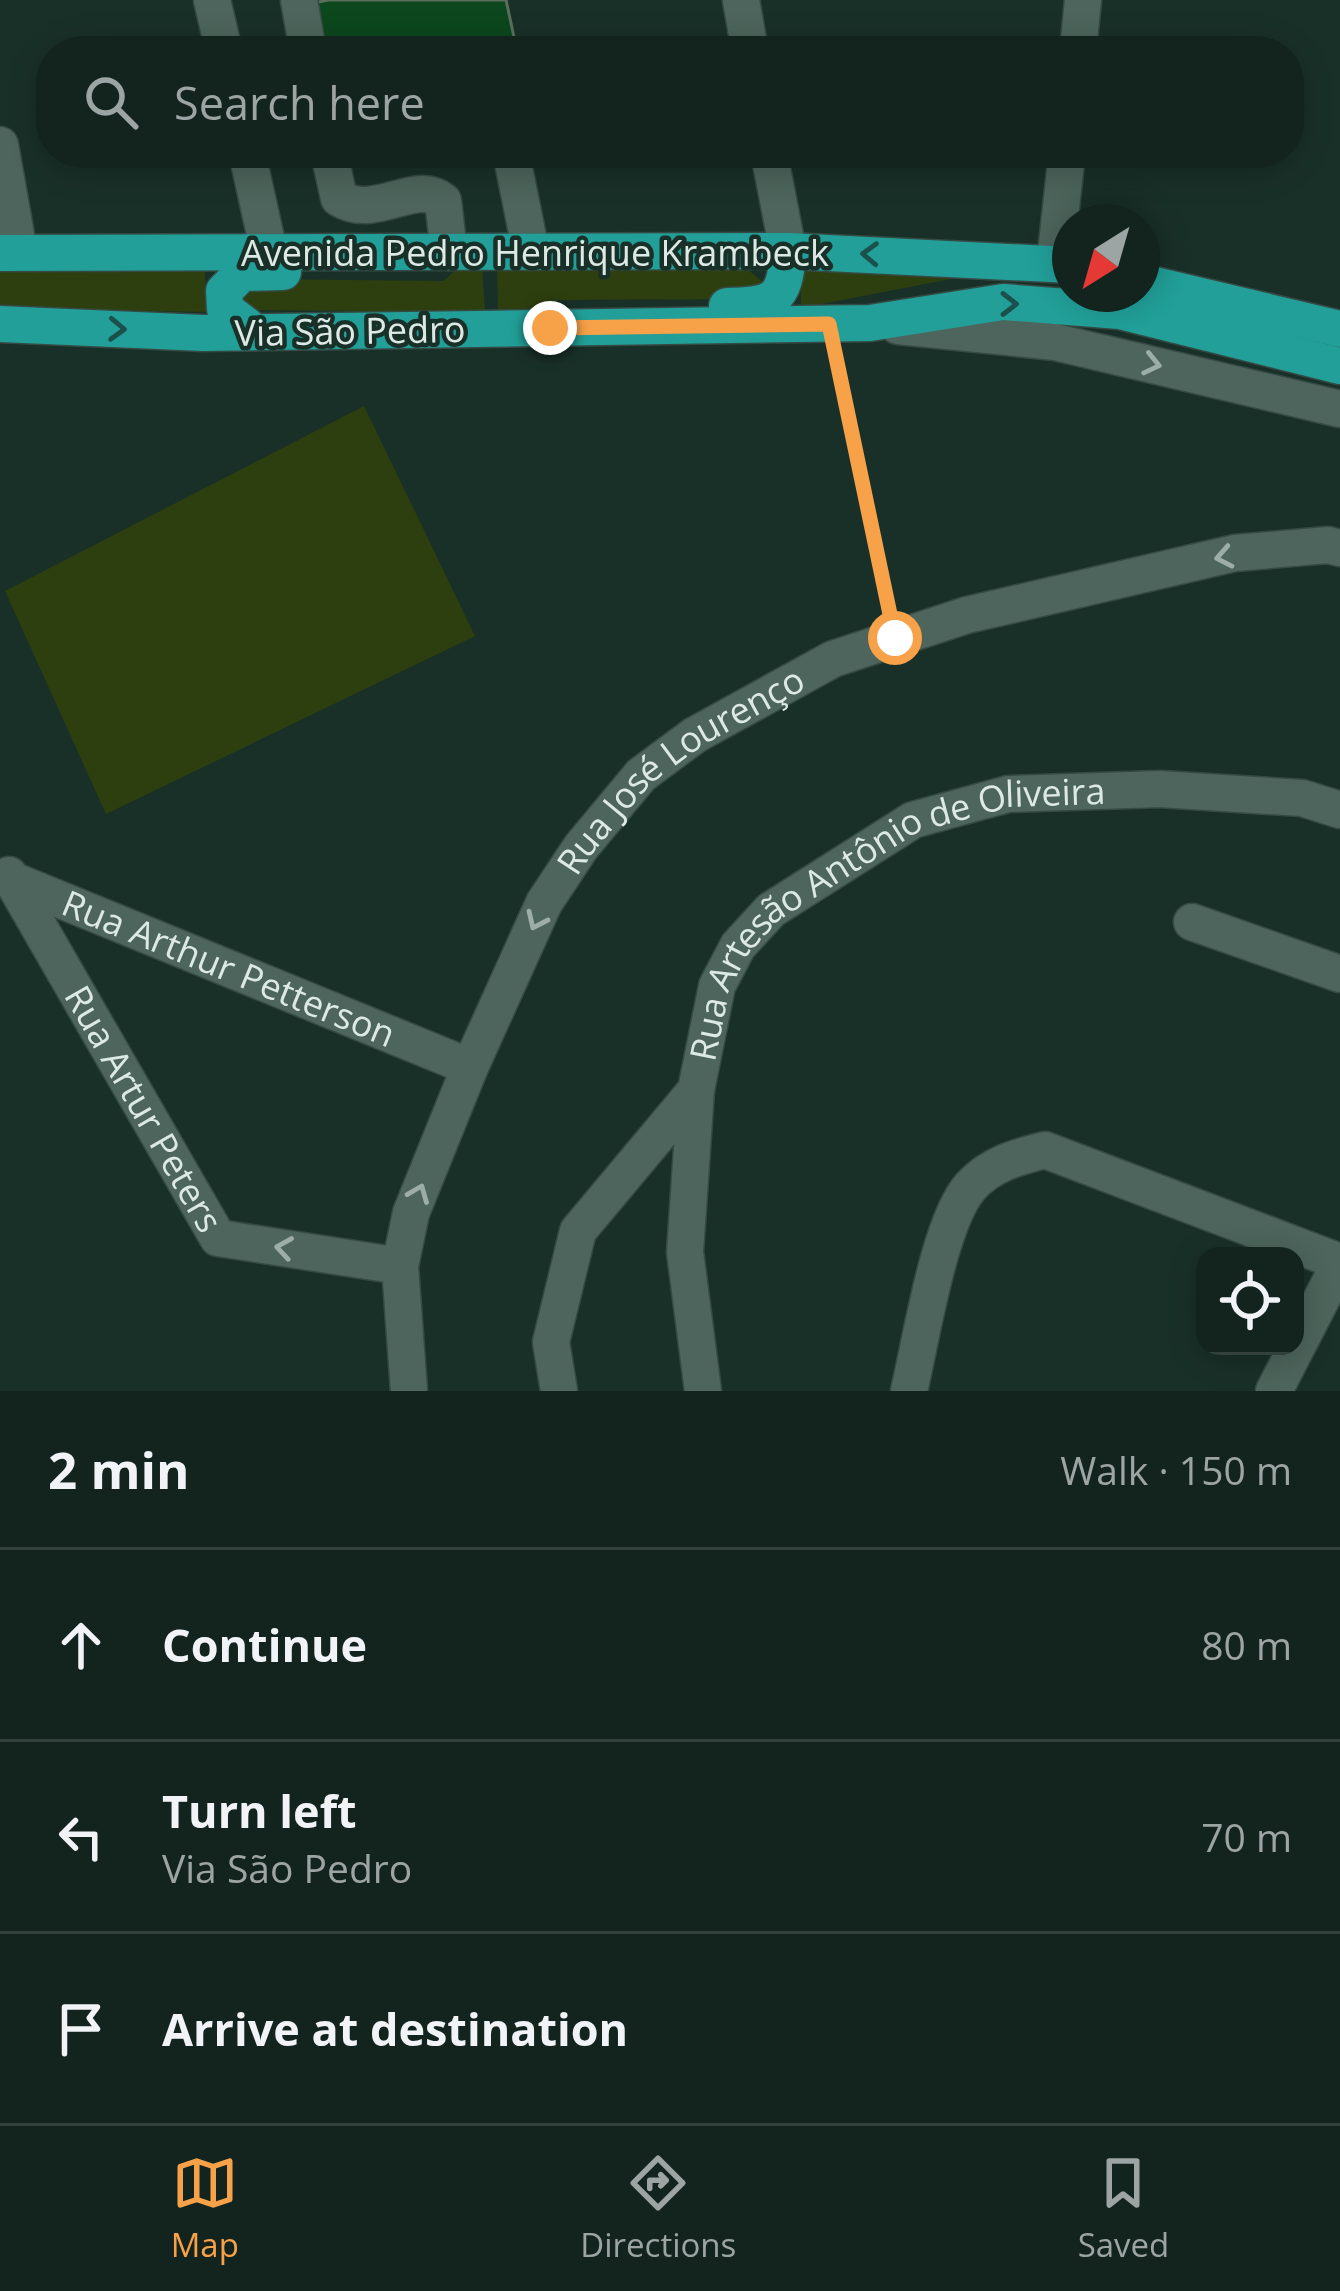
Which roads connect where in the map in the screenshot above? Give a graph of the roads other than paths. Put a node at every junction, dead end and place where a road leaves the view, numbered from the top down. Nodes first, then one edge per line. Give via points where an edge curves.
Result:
1 (212, 0) edge
2 (299, 0) edge
3 (741, 0) edge
4 (1083, 0) edge
5 (220, 36) edge
6 (305, 36) edge
7 (747, 36) edge
8 (1079, 36) edge
9 (0, 145) edge
10 (250, 168) edge
11 (332, 168) edge
12 (514, 168) edge
13 (773, 168) edge
14 (1066, 168) edge
15 (1065, 204) edge
16 (788, 251) junction
17 (10, 252) edge
18 (269, 252) junction
19 (531, 252) junction
20 (449, 253) junction
21 (1052, 263) edge
22 (1160, 286) edge
23 (870, 323) junction
24 (0, 324) edge
25 (550, 328) junction
26 (1340, 328) edge
27 (254, 332) junction
28 (1340, 366) edge
29 (1340, 410) edge
30 (1340, 548) edge
31 (1340, 810) edge
32 (6, 869) edge
33 (1192, 922) dead end
34 (1340, 974) edge
35 (470, 1066) junction
36 (696, 1090) junction
37 (1340, 1263) edge
38 (400, 1266) junction
39 (409, 1391) edge
40 (559, 1391) edge
41 (704, 1391) edge
42 (909, 1391) edge
43 (1274, 1391) edge

1 - 5 street
2 - 6 street
3 - 7 street
4 - 8 street
9 - 17 street
10 - 18 street
11 - 20 street via 339,198 353,206 436,195
12 - 19 street
13 - 16 street
14 - 15 street
16 - 19 main road, Avenida Pedro Henrique Krambeck
21 -> 16 main road, Avenida Pedro Henrique Krambeck
16 - 25 main road via 783,289 761,305 567,311
17 - 18 main road, Avenida Pedro Henrique Krambeck
18 - 20 main road, Avenida Pedro Henrique Krambeck
19 - 20 main road, Avenida Pedro Henrique Krambeck
20 - 27 main road via 422,268 242,273 224,291 225,309
22 - 26 main road
23 - 25 main road, Via São Pedro
23 -> 28 main road, Via São Pedro via 1003,302 1120,311
23 -> 29 street via 1055,342
24 -> 27 main road, Via São Pedro
25 - 27 main road, Via São Pedro
30 -> 35 street, Rua José Lourenço via 1235,554 967,615 833,658 695,735 641,775 581,848 544,903
31 - 36 street, Rua Artesão Antônio de Oliveira via 1303,798 1160,789 1008,794 913,820 771,910 738,946 717,986
32 - 35 street, Rua Arthur Petterson
38 -> 32 street, Rua Artur Peters via 218,1238
33 - 34 street
38 -> 35 street, Rua José Lourenço via 411,1213
36 - 40 street, Rua Artesão Antônio de Oliveira via 578,1231 551,1342
36 - 41 street via 685,1252
37 - 42 street via 1045,1150 1003,1161 970,1186 952,1217
37 - 43 street
38 - 39 street, Rua José Lourenço

